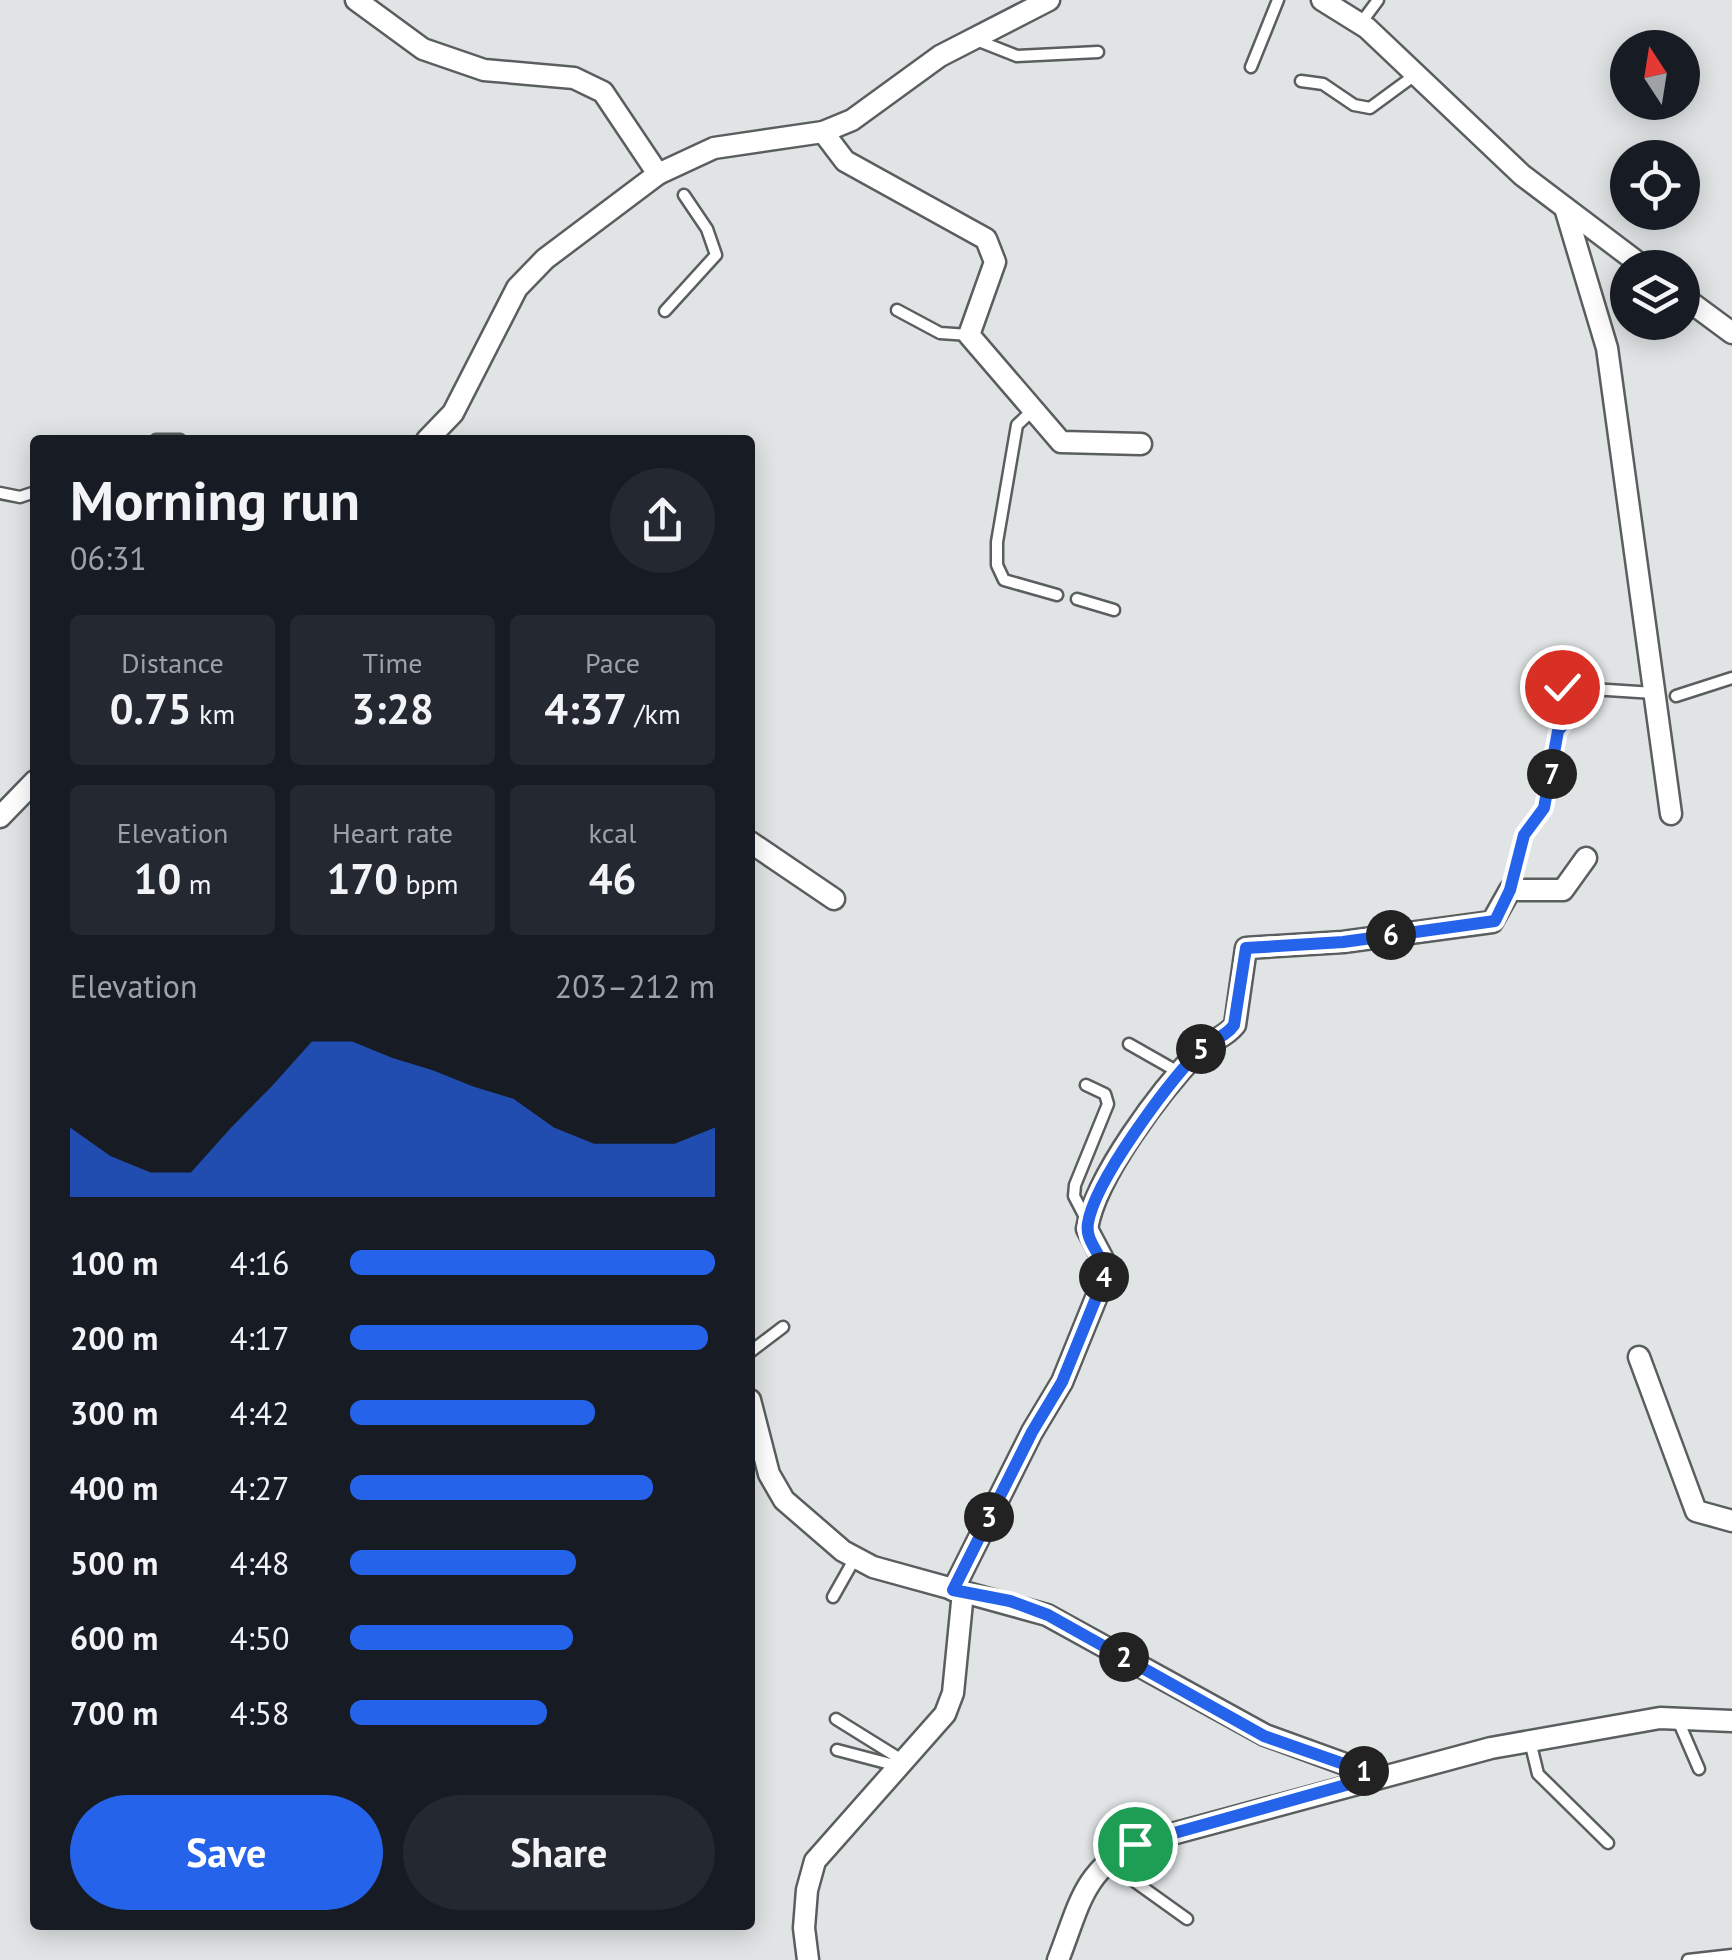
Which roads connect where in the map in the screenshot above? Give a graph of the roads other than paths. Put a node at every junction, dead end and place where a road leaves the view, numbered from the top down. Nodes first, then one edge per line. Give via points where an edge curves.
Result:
1 (356, 0) edge
2 (1049, 0) edge
3 (1278, 0) edge
4 (1322, 0) edge
5 (1378, 0) edge
6 (1360, 24) junction
7 (974, 38) junction
8 (1098, 52) dead end
9 (1250, 67) dead end
10 (1415, 75) junction
11 (1301, 81) dead end
12 (823, 132) junction
13 (658, 174) junction
14 (1565, 208) junction
15 (1621, 250) edge
16 (1700, 309) edge
17 (897, 310) dead end
18 (665, 311) dead end
19 (1732, 333) edge
20 (970, 335) junction
21 (1034, 408) junction
22 (432, 435) edge
23 (1141, 444) dead end
24 (0, 494) edge
25 (30, 494) edge
26 (1057, 595) dead end
27 (1077, 599) dead end
28 (1114, 610) dead end
29 (1732, 678) edge
30 (1562, 687) dead end
31 (1592, 689) junction
32 (1663, 697) junction
33 (30, 786) edge
34 (1671, 814) dead end
35 (0, 817) edge
36 (755, 845) edge
37 (1586, 858) dead end
38 (1510, 890) junction
39 (834, 899) dead end
40 (1128, 1044) dead end
41 (1181, 1073) junction
42 (1086, 1085) dead end
43 (1088, 1222) junction
44 (782, 1327) dead end
45 (755, 1348) edge
46 (1639, 1357) dead end
47 (755, 1421) edge
48 (1732, 1520) edge
49 (855, 1558) junction
50 (958, 1591) junction
51 (834, 1597) dead end
52 (1677, 1717) junction
53 (836, 1719) dead end
54 (1732, 1721) edge
55 (1530, 1741) junction
56 (837, 1750) dead end
57 (900, 1763) junction
58 (1699, 1768) dead end
59 (1378, 1776) junction
60 (1608, 1843) dead end
61 (1105, 1860) junction
62 (1187, 1919) dead end
63 (1732, 1955) edge
64 (1064, 1958) edge
65 (808, 1960) edge
66 (1688, 1960) edge

1 - 13 street via 423,49 484,70 574,78 603,92
2 - 7 street
3 - 9 lane
4 - 6 street
5 - 6 lane
6 - 10 street
7 - 8 lane via 1017,56
7 - 12 street via 852,120
10 - 11 lane via 1370,108 1323,84
10 - 14 street
12 - 13 street via 714,148
12 - 20 street via 845,160 986,240 995,262
13 - 18 lane via 680,190 707,228 716,255
13 - 22 street via 544,259 517,288 453,412
14 - 15 street
14 - 32 street via 1607,348
16 - 19 street
17 - 20 lane via 940,333
20 - 21 street
21 - 23 street via 1061,442
21 - 26 lane via 1017,425 996,557 1004,580
24 - 25 lane
27 - 28 lane
29 - 32 lane
30 - 31 lane
31 - 32 lane
31 - 38 lane via 1558,731 1544,808 1521,843
32 - 34 street
33 - 35 street
36 - 39 street
37 - 38 street via 1563,890
38 - 41 street via 1492,922 1343,942 1250,946 1241,958 1234,1025
40 - 41 lane
41 - 43 street via 1102,1187
42 - 43 lane via 1105,1094 1108,1104 1074,1185
43 - 50 street via 1105,1264 1103,1281 1062,1382
44 - 45 lane
46 - 48 street via 1696,1511
47 - 49 street via 768,1474 784,1500
49 - 50 street
49 - 51 lane
50 - 57 street via 953,1693 928,1738
50 - 59 street via 1048,1615 1264,1736
52 - 54 street
52 - 55 street
52 - 58 lane
53 - 57 lane
55 - 59 street
55 - 60 lane via 1538,1774
56 - 57 lane
57 - 65 street via 811,1870 804,1928
59 - 61 street via 1135,1844
61 - 62 lane
61 - 64 street via 1088,1883
63 - 66 lane

